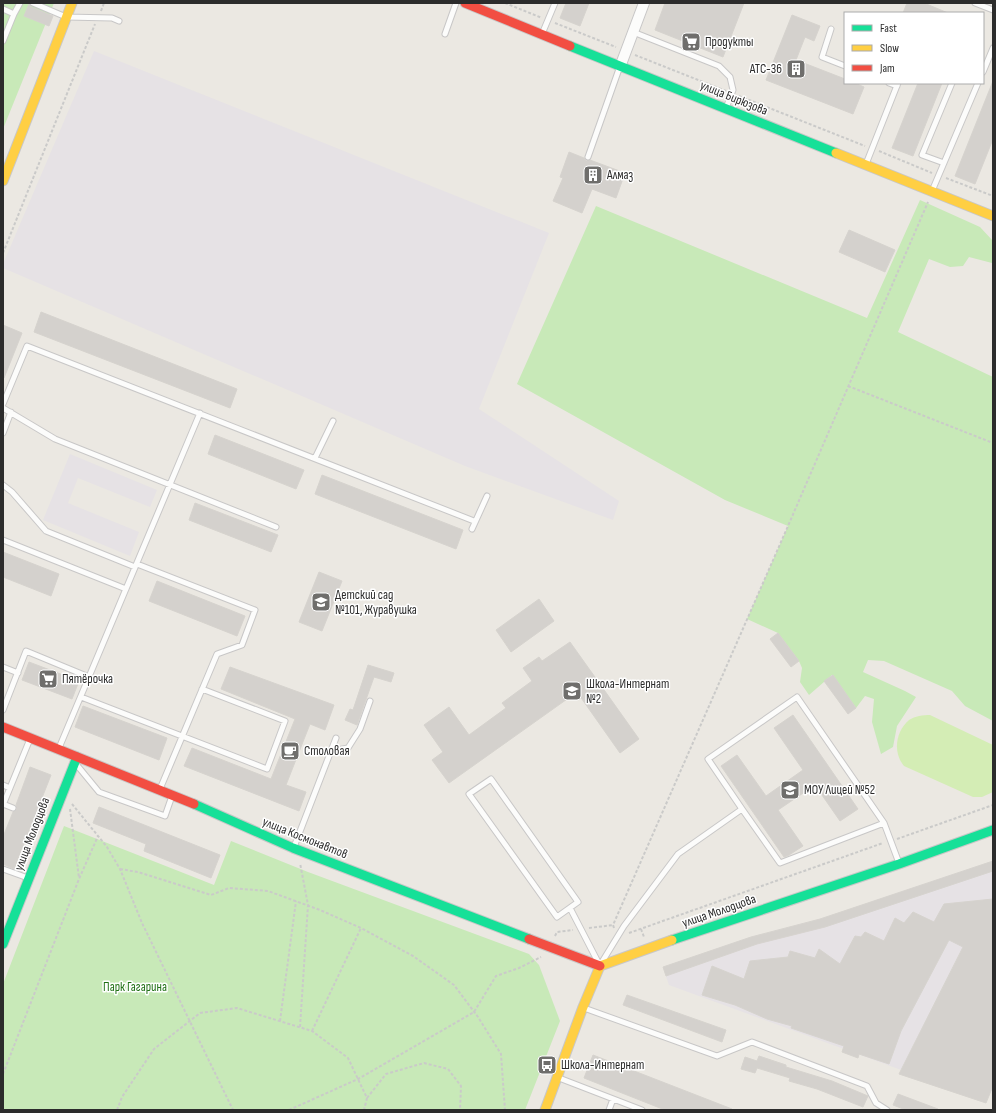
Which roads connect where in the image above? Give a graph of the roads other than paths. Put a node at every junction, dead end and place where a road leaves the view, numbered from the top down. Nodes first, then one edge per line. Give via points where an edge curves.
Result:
1 (20, 3) edge
2 (33, 3) edge
3 (72, 3) edge
4 (456, 3) edge
5 (465, 3) edge
6 (555, 3) edge
7 (644, 3) edge
8 (975, 3) edge
9 (479, 6) edge
10 (983, 6) junction
11 (3, 9) edge
12 (993, 10) edge
13 (980, 12) edge
14 (14, 14) junction
15 (66, 17) junction
16 (119, 21) dead end
17 (831, 29) dead end
18 (633, 32) junction
19 (445, 34) dead end
20 (542, 35) junction
21 (3, 41) edge
22 (993, 48) edge
23 (844, 66) edge
24 (620, 67) junction
25 (984, 70) edge
26 (952, 84) edge
27 (978, 84) edge
28 (897, 85) edge
29 (726, 109) junction
30 (588, 157) dead end
31 (944, 163) junction
32 (865, 165) junction
33 (3, 181) edge
34 (932, 192) junction
35 (993, 216) edge
36 (3, 404) edge
37 (3, 408) edge
38 (11, 412) junction
39 (200, 413) junction
40 (333, 421) dead end
41 (3, 433) edge
42 (315, 458) junction
43 (3, 485) edge
44 (170, 485) junction
45 (488, 496) dead end
46 (474, 521) junction
47 (276, 527) dead end
48 (472, 529) dead end
49 (3, 540) edge
50 (136, 566) junction
51 (126, 589) junction
52 (3, 667) edge
53 (18, 673) junction
54 (89, 677) junction
55 (202, 689) junction
56 (81, 696) junction
57 (370, 700) dead end
58 (3, 710) edge
59 (3, 727) edge
60 (182, 736) junction
61 (31, 738) junction
62 (336, 738) dead end
63 (58, 749) junction
64 (331, 751) junction
65 (76, 759) junction
66 (3, 785) edge
67 (10, 788) junction
68 (159, 790) junction
69 (173, 795) junction
70 (3, 805) edge
71 (13, 808) dead end
72 (742, 809) junction
73 (884, 823) junction
74 (993, 830) edge
75 (296, 849) junction
76 (899, 864) junction
77 (3, 869) edge
78 (28, 879) junction
79 (570, 908) junction
80 (3, 944) edge
81 (600, 966) junction
82 (583, 1007) junction
83 (557, 1077) junction
84 (614, 1099) junction
85 (544, 1110) edge
86 (609, 1110) edge
87 (642, 1110) edge
88 (887, 1110) edge

1 - 14 lane
2 - 15 lane
3 - 15 street
4 - 19 lane
5 - 9 street, улица Бирюзова
6 - 20 lane
7 - 18 street
8 - 10 lane
9 - 20 street, улица Бирюзова
10 - 12 lane
10 - 13 lane
11 - 14 lane
14 - 21 lane
15 - 16 lane via 112,18
15 - 33 street
17 - 23 lane via 822,56
18 - 24 street
18 - 29 lane via 719,66 730,77 733,90
20 - 24 street, улица Бирюзова
22 - 25 lane
24 - 29 street, улица Бирюзова
24 - 30 lane
26 - 31 lane via 922,155
27 - 31 lane
28 - 32 lane
29 - 32 street, улица Бирюзова
31 - 34 lane
32 - 34 street, улица Бирюзова
34 - 35 street, улица Бирюзова
36 - 39 lane via 28,346
37 - 38 lane
38 - 41 lane
38 - 44 lane via 55,439
39 - 42 lane
39 - 44 lane
40 - 42 lane
42 - 46 lane
43 - 50 lane via 46,531
44 - 47 lane
44 - 50 lane
45 - 46 lane
46 - 48 lane
49 - 51 lane
50 - 51 lane
50 - 55 lane via 255,610 242,646 217,654
51 - 54 lane
52 - 53 lane
53 - 54 lane via 26,651
53 - 58 lane
54 - 56 lane
55 - 60 lane
55 - 60 lane via 285,721 267,769
56 - 60 lane
56 - 63 lane
57 - 64 lane via 360,729 348,748
59 - 61 street, улица Космонавтов
60 - 68 lane
61 - 63 street, улица Космонавтов
61 - 67 lane
62 - 64 lane
63 - 65 street, улица Космонавтов
64 - 75 lane
65 - 68 street, улица Космонавтов
65 - 69 lane via 99,792 165,816
65 - 78 street, улица Молодцова
66 - 67 lane
67 - 70 lane
68 - 69 street, улица Космонавтов
69 - 75 street, улица Космонавтов
70 - 71 lane
72 - 73 lane via 780,863
72 - 73 lane via 708,759 797,697
72 - 81 lane via 678,854 616,938
73 - 76 lane
74 - 76 street, улица Молодцова
75 - 81 street, улица Космонавтов
76 - 81 street, улица Молодцова
77 - 78 lane
78 - 80 street, улица Молодцова
79 - 79 lane via 556,917 469,794 491,779 578,902
79 - 81 lane
81 - 82 street
82 - 83 street
82 - 88 lane via 717,1056 752,1042 867,1086 876,1103
83 - 84 lane
83 - 85 street
84 - 86 lane
84 - 87 lane

